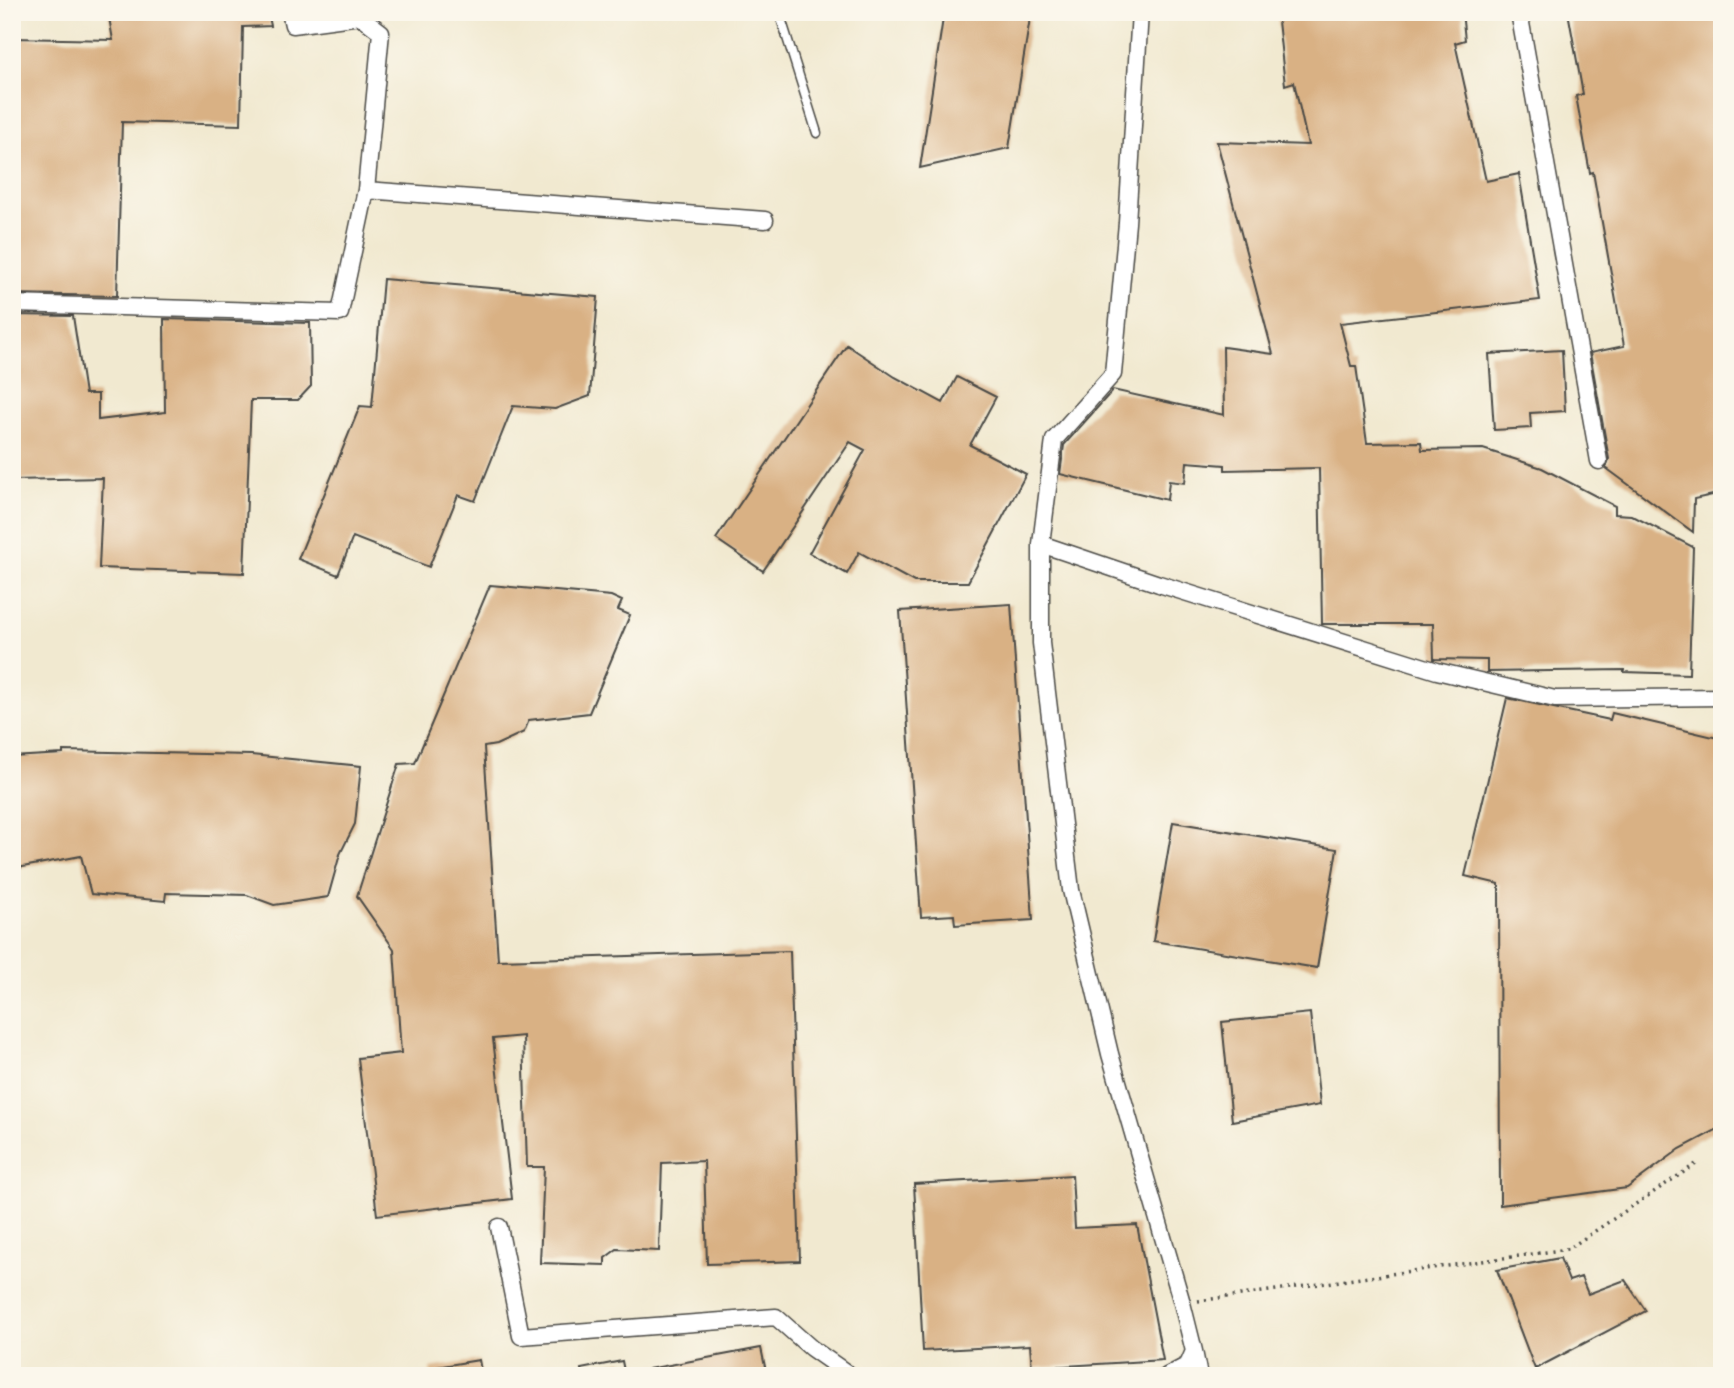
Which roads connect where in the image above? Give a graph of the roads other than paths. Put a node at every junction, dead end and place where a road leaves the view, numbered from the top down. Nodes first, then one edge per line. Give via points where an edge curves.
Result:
1 (290, 12) edge
2 (779, 12) edge
3 (1140, 12) edge
4 (1519, 12) edge
5 (817, 133) dead end
6 (366, 191) junction
7 (765, 220) dead end
8 (12, 304) edge
9 (1599, 461) dead end
10 (1041, 544) junction
11 (1722, 697) edge
12 (499, 1227) dead end
13 (1194, 1351) junction
14 (851, 1376) edge
15 (1167, 1376) edge
16 (1199, 1376) edge

1 - 6 street via 293,25 360,16 381,32
2 - 5 lane
3 - 10 street via 1113,374 1054,440
4 - 9 street
6 - 7 street
6 - 8 street via 340,313
10 - 11 street via 1437,671 1555,699
10 - 13 street via 1041,643 1071,890 1110,1054
12 - 14 street via 521,1336 776,1317
13 - 15 street via 1188,1365
13 - 16 street

